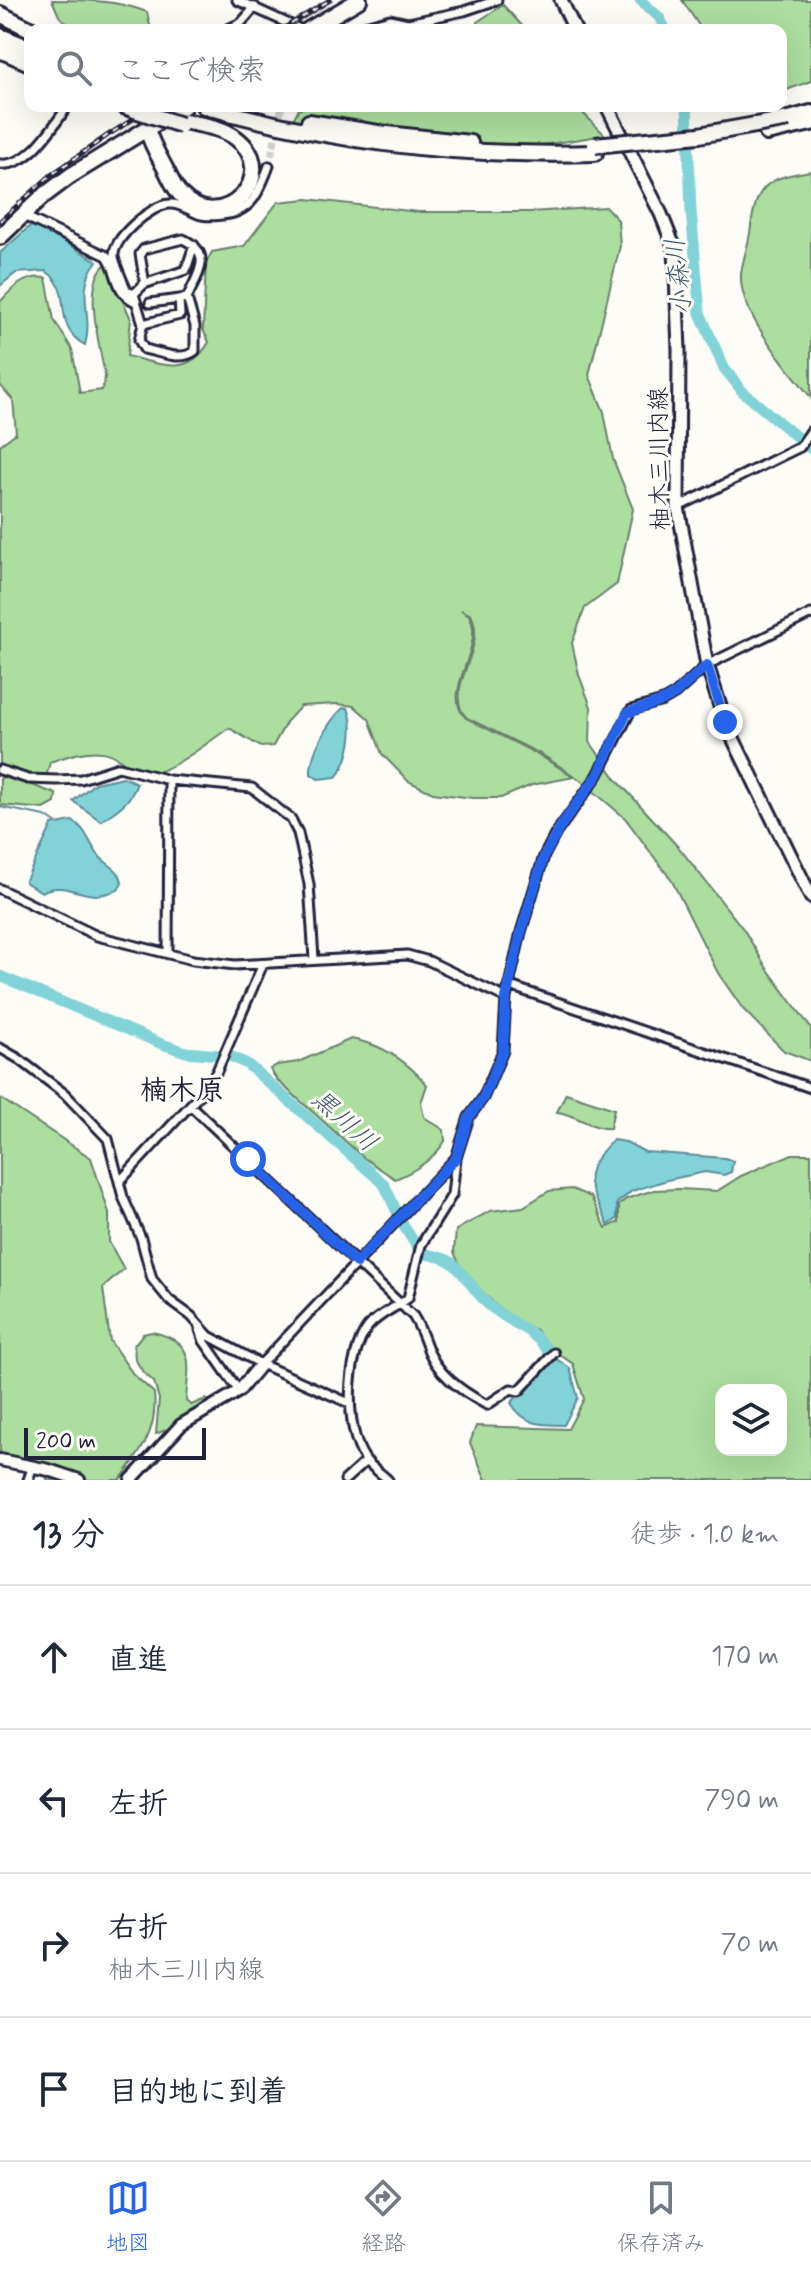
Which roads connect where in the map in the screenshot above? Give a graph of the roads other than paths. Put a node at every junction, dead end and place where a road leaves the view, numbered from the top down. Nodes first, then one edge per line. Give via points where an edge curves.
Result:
1 (237, 0) edge
2 (359, 0) edge
3 (497, 0) edge
4 (561, 0) edge
5 (255, 7) junction
6 (0, 14) edge
7 (0, 24) edge
8 (239, 24) edge
9 (290, 24) edge
10 (320, 24) edge
11 (372, 24) edge
12 (572, 24) edge
13 (24, 26) edge
14 (0, 36) edge
15 (24, 36) edge
16 (24, 46) edge
17 (0, 50) edge
18 (0, 58) edge
19 (24, 60) edge
20 (24, 69) edge
21 (63, 112) edge
22 (158, 112) edge
23 (249, 112) edge
24 (610, 112) edge
25 (811, 113) edge
26 (183, 117) edge
27 (811, 123) edge
28 (147, 129) junction
29 (595, 149) junction
30 (0, 164) edge
31 (269, 166) tunnel mouth
32 (22, 216) junction
33 (0, 237) edge
34 (194, 245) junction
35 (145, 284) junction
36 (135, 298) junction
37 (183, 299) junction
38 (150, 303) dead end
39 (143, 324) junction
40 (811, 431) edge
41 (678, 507) junction
42 (811, 614) edge
43 (707, 665) junction
44 (0, 770) edge
45 (169, 780) junction
46 (806, 873) edge
47 (0, 889) edge
48 (811, 897) edge
49 (168, 954) junction
50 (314, 959) junction
51 (263, 964) junction
52 (510, 986) junction
53 (506, 998) junction
54 (0, 1048) edge
55 (811, 1088) edge
56 (190, 1105) junction
57 (456, 1158) junction
58 (121, 1180) junction
59 (356, 1263) junction
60 (399, 1304) junction
61 (198, 1324) junction
62 (554, 1353) dead end
63 (261, 1364) junction
64 (239, 1391) junction
65 (349, 1403) junction
66 (0, 1460) edge
67 (366, 1461) junction
68 (33, 1466) junction
69 (28, 1480) edge
70 (79, 1480) edge
71 (131, 1480) edge
72 (345, 1480) edge
73 (388, 1480) edge

1 - 5 street
2 - 10 highway
3 - 11 street via 408,23 390,19
4 - 12 main road
5 - 8 street
5 - 9 street
6 - 13 highway
7 - 15 highway
14 - 16 highway
17 - 19 highway
18 - 20 highway
21 - 30 street via 29,154
22 - 26 highway, bridge
23 - 29 highway via 362,141 438,151
24 - 41 main road, 柚木三川内線 via 675,249
25 - 29 highway, bridge
26 - 28 highway
26 - 28 highway via 229,133 247,147 253,173 243,197 231,205 206,209 180,194
27 - 29 highway via 699,144
28 - 32 highway via 70,176
31 - 36 street via 247,208 200,215 165,204 121,236 114,258
32 - 33 highway
32 - 36 street via 107,256 125,298
34 - 35 street via 186,270
34 - 35 street via 183,239 144,249 140,254
34 - 37 street via 202,270
35 - 36 street
36 - 39 street
37 - 38 street
37 - 39 street via 180,315
37 - 39 street via 195,326 191,355 144,349 139,340
40 - 41 street via 800,447
41 - 43 main road, 柚木三川内線
42 - 43 street
43 - 46 main road, 柚木三川内線 via 725,722
43 - 52 street via 675,694 627,713 598,775 544,856
44 - 45 street via 28,779 57,780 119,767
45 - 49 street
45 - 50 street via 252,788 291,819 309,884
46 - 48 main road, 柚木三川内線
47 - 49 street via 97,936
49 - 51 street
50 - 51 street
50 - 53 street via 415,956
51 - 56 street via 217,1071
52 - 53 street
52 - 55 street
53 - 57 street via 503,1051 469,1117
54 - 58 street via 65,1094 108,1139
56 - 58 street
56 - 59 street
57 - 59 street
57 - 60 street via 452,1195 421,1245 408,1298
58 - 61 street via 152,1279
59 - 60 street
59 - 63 street
60 - 62 street via 422,1330 445,1378 487,1405 511,1389 519,1391
60 - 65 street via 366,1330
61 - 63 street via 209,1336
61 - 64 street
63 - 64 street
63 - 65 street
64 - 71 street via 181,1425
65 - 67 street via 355,1441
66 - 68 street
67 - 72 street
67 - 73 street
68 - 69 street
68 - 70 street

